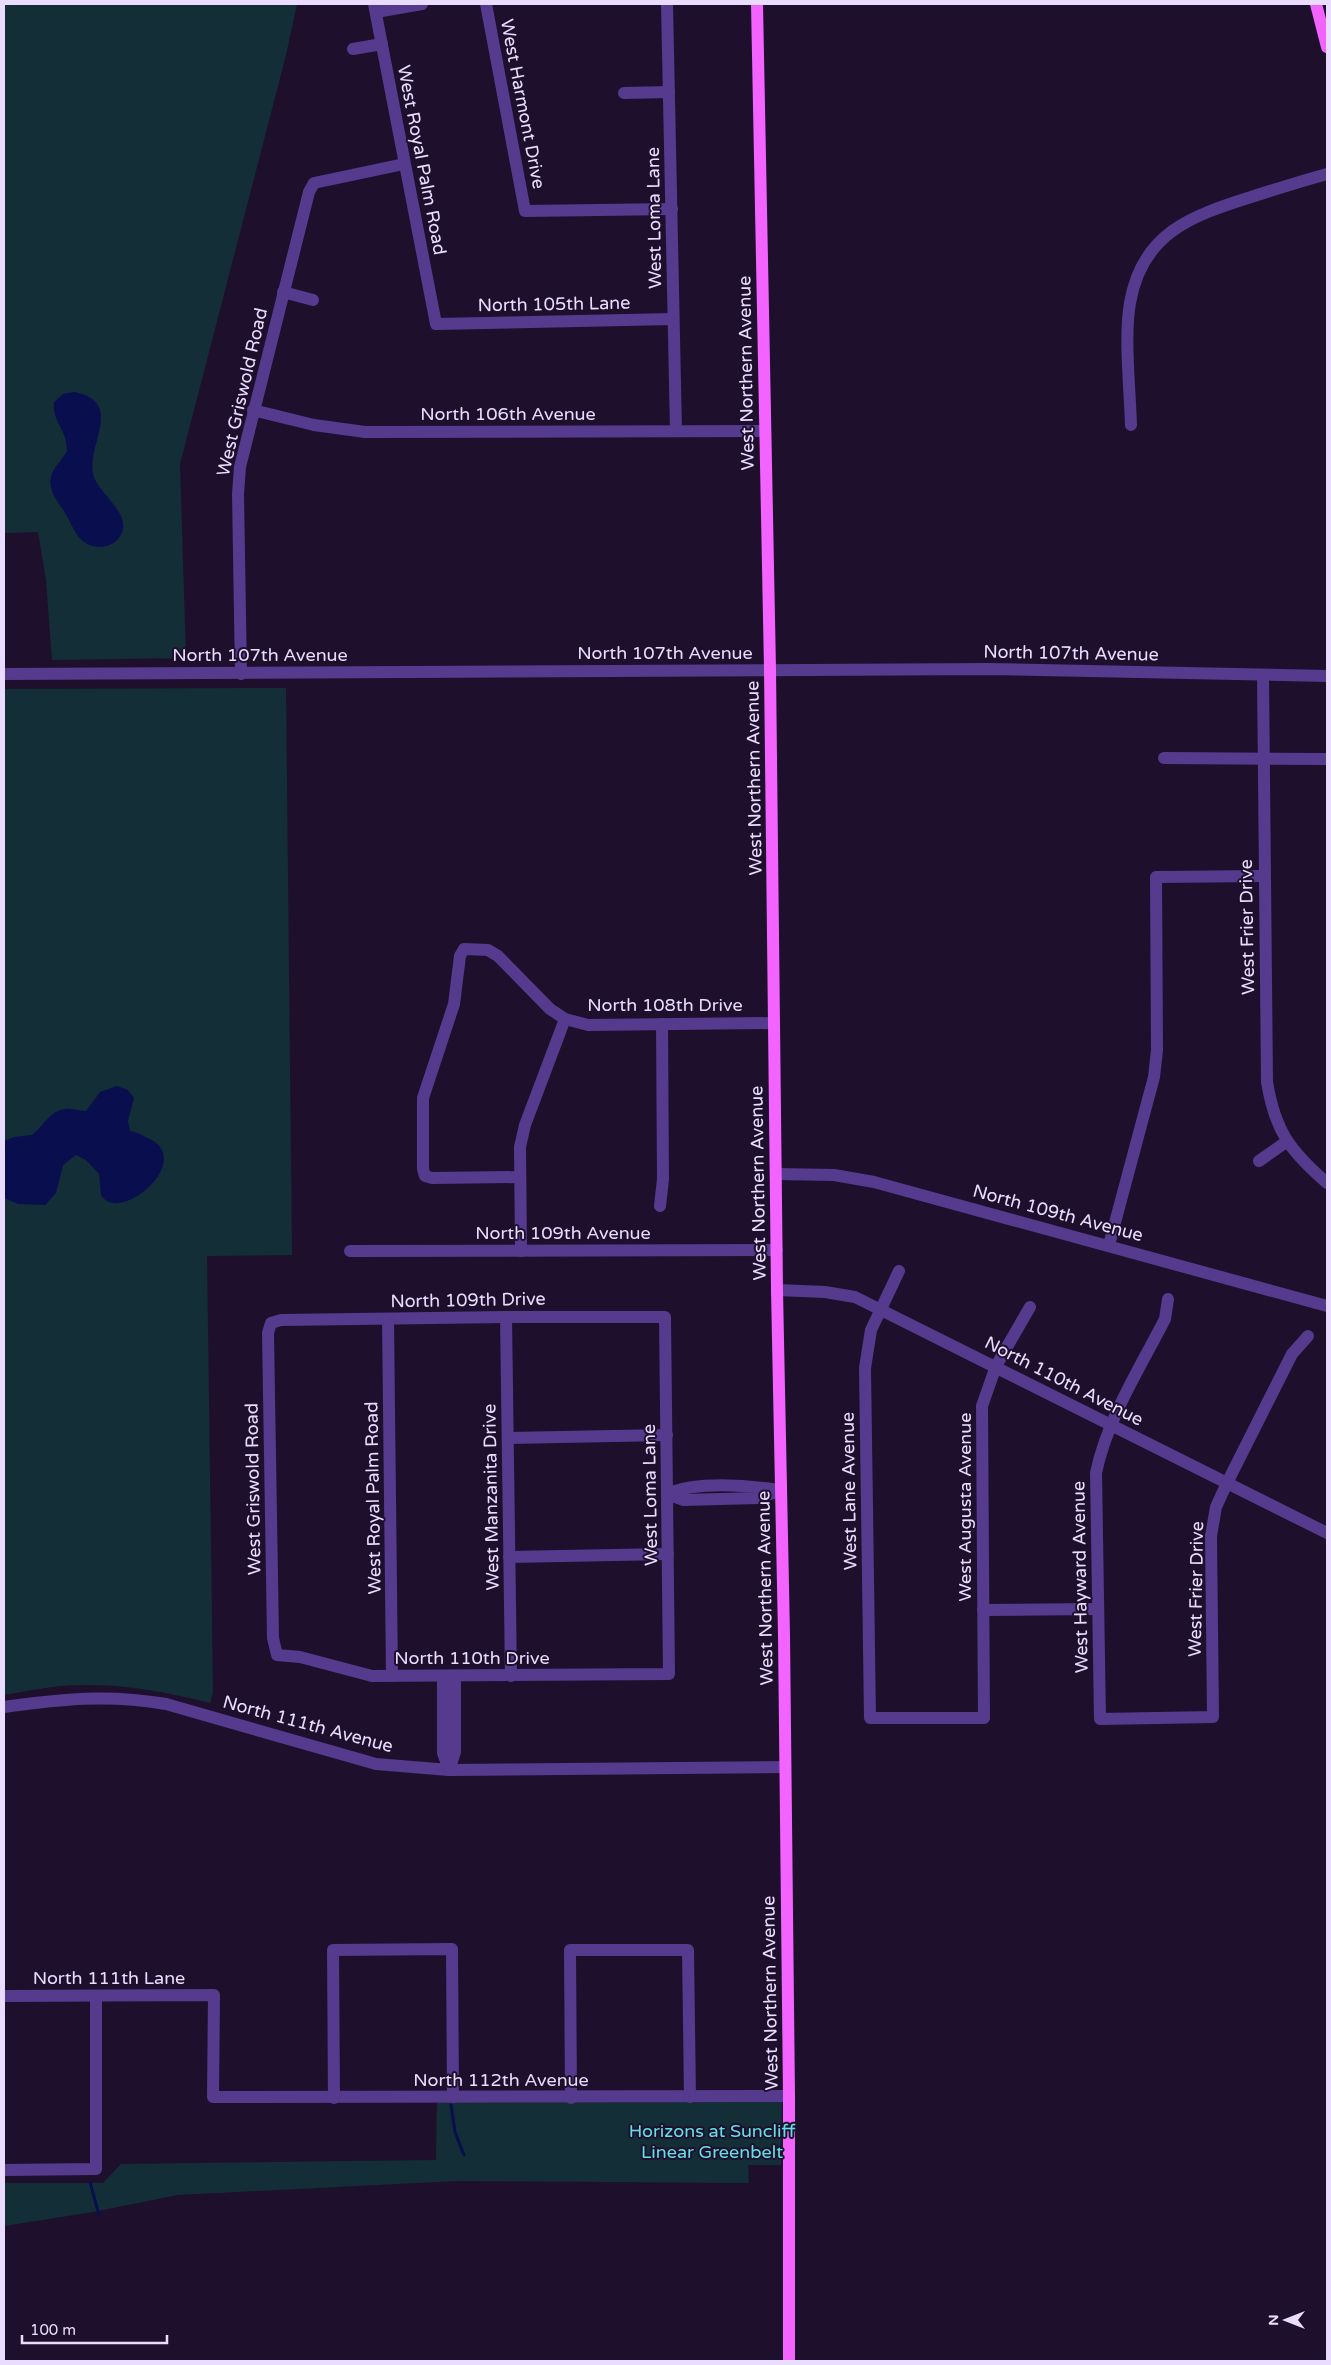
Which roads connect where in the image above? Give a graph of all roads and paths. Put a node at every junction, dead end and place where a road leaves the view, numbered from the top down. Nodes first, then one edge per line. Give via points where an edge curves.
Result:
1 (422, 4) edge
2 (486, 4) edge
3 (667, 4) edge
4 (757, 4) edge
5 (1316, 4) edge
6 (375, 8) edge
7 (382, 44) junction
8 (1327, 47) edge
9 (353, 49) dead end
10 (669, 92) junction
11 (624, 93) dead end
12 (404, 164) junction
13 (1327, 174) edge
14 (672, 209) junction
15 (283, 292) junction
16 (313, 300) dead end
17 (673, 319) junction
18 (436, 324) joint
19 (253, 410) junction
20 (1131, 426) dead end
21 (676, 431) junction
22 (765, 431) junction
23 (770, 669) junction
24 (4, 674) edge
25 (241, 674) junction
26 (1262, 675) junction
27 (1327, 676) edge
28 (1164, 758) dead end
29 (1263, 758) junction
30 (1327, 759) edge
31 (1264, 876) junction
32 (565, 1019) junction
33 (774, 1023) junction
34 (662, 1024) junction
35 (1286, 1142) junction
36 (1259, 1161) dead end
37 (776, 1174) junction
38 (520, 1177) junction
39 (1327, 1183) edge
40 (660, 1206) dead end
41 (1109, 1245) junction
42 (521, 1250) junction
43 (777, 1250) junction
44 (350, 1251) dead end
45 (899, 1270) dead end
46 (777, 1290) junction
47 (1168, 1300) dead end
48 (1327, 1306) edge
49 (1030, 1307) dead end
50 (881, 1308) junction
51 (506, 1316) junction
52 (665, 1317) joint
53 (388, 1319) junction
54 (271, 1323) joint
55 (1308, 1336) dead end
56 (996, 1366) junction
57 (1112, 1424) junction
58 (667, 1435) junction
59 (508, 1438) junction
60 (1227, 1483) junction
61 (781, 1490) junction
62 (667, 1494) junction
63 (1327, 1533) edge
64 (668, 1554) junction
65 (509, 1557) junction
66 (1097, 1608) junction
67 (983, 1610) junction
68 (277, 1655) joint
69 (669, 1674) joint
70 (392, 1676) junction
71 (449, 1676) junction
72 (511, 1676) junction
73 (4, 1707) edge
74 (984, 1718) joint
75 (1100, 1720) joint
76 (785, 1767) junction
77 (449, 1770) junction
78 (4, 1996) edge
79 (96, 1996) junction
80 (789, 2096) junction
81 (690, 2097) junction
82 (213, 2098) joint
83 (334, 2098) junction
84 (453, 2098) junction
85 (571, 2098) junction
86 (4, 2170) edge
87 (788, 2361) edge

1 - 6 street
2 - 14 street, West Harmont Drive via 526,211
3 - 10 street, West Loma Lane
4 - 22 main road, West Northern Avenue
5 - 8 main road
6 - 7 street, West Royal Palm Road
7 - 9 street
7 - 12 street, West Royal Palm Road
10 - 11 street
10 - 14 street, West Loma Lane
12 - 15 street, West Griswold Road via 314,183
12 - 18 street, West Royal Palm Road
13 - 20 street via 1196,215 1154,247 1139,274 1130,303
14 - 17 street, West Loma Lane
15 - 16 street
15 - 19 street, West Griswold Road
17 - 18 street, North 105th Lane
17 - 21 street, West Loma Lane
19 - 21 street, North 106th Avenue via 314,425 365,432
19 - 25 street, West Griswold Road via 240,467 238,494
21 - 22 street, North 106th Avenue
22 - 23 main road, West Northern Avenue
23 - 25 street, North 107th Avenue
23 - 26 street, North 107th Avenue via 1015,669
23 - 33 main road, West Northern Avenue
24 - 25 street, North 107th Avenue
26 - 27 street, North 107th Avenue
26 - 29 street, West Frier Drive
28 - 29 street
29 - 30 street
29 - 31 street, West Frier Drive
31 - 35 street, West Frier Drive via 1267,1082
31 - 41 street via 1156,878 1157,1050 1154,1077
32 - 34 street, North 108th Drive via 588,1024
32 - 38 street via 525,1125 520,1147
32 - 38 street, North 108th Drive via 550,1009 498,956 488,950 464,949 460,956 454,1004 423,1098 423,1169 425,1176 432,1178
33 - 34 street, North 108th Drive
33 - 37 main road, West Northern Avenue
34 - 40 street via 664,1179
35 - 36 street
35 - 39 street
37 - 41 street, North 109th Avenue via 858,1178
37 - 43 main road, West Northern Avenue
38 - 42 street
41 - 48 street, North 109th Avenue
42 - 43 street, North 109th Avenue
42 - 44 street, North 109th Avenue
43 - 46 main road, West Northern Avenue
45 - 50 street, West Lane Avenue
46 - 50 street, North 110th Avenue via 839,1293 855,1296
46 - 61 main road, West Northern Avenue
47 - 57 street, West Hayward Avenue via 1165,1318
49 - 56 street, West Augusta Avenue
50 - 56 street, North 110th Avenue
50 - 74 street, West Lane Avenue via 872,1330 865,1368 870,1718
51 - 52 street, North 109th Drive
51 - 53 street, North 109th Drive
51 - 59 street, West Manzanita Drive
52 - 58 street, West Loma Lane
53 - 54 street, North 109th Drive via 281,1320
53 - 70 street, West Royal Palm Road
54 - 68 street, West Griswold Road via 268,1333 273,1638
55 - 60 street, West Frier Drive via 1292,1354
56 - 57 street, North 110th Avenue
56 - 67 street, West Augusta Avenue via 985,1393 980,1419
57 - 60 street, North 110th Avenue
57 - 66 street, West Hayward Avenue via 1096,1473
58 - 59 street
58 - 62 street, West Loma Lane
59 - 65 street, West Manzanita Drive
60 - 63 street, North 110th Avenue
60 - 75 street, West Frier Drive via 1216,1507 1211,1536 1213,1717
61 - 62 street via 682,1487
61 - 76 main road, West Northern Avenue
62 - 64 street, West Loma Lane
64 - 65 street
64 - 69 street, West Loma Lane
65 - 72 street, West Manzanita Drive
66 - 67 street
66 - 75 street, West Hayward Avenue
67 - 74 street, West Augusta Avenue
68 - 70 street, North 110th Drive via 300,1657 372,1676
69 - 72 street, North 110th Drive
70 - 71 street, North 110th Drive
71 - 72 street, North 110th Drive
71 - 77 street via 456,1752
73 - 77 street, North 111th Avenue via 74,1698 144,1700 376,1764
76 - 77 street, North 111th Avenue
76 - 80 main road, West Northern Avenue
78 - 79 street, North 111th Lane
79 - 82 street, North 111th Lane via 214,1995
79 - 86 street via 96,2169
80 - 81 street, North 112th Avenue
80 - 87 main road, West Northern Avenue
81 - 85 street, North 112th Avenue
81 - 85 street via 688,1950 570,1950
82 - 83 street, North 112th Avenue
83 - 84 street, North 112th Avenue
83 - 84 street via 332,1950 452,1949
84 - 85 street, North 112th Avenue

